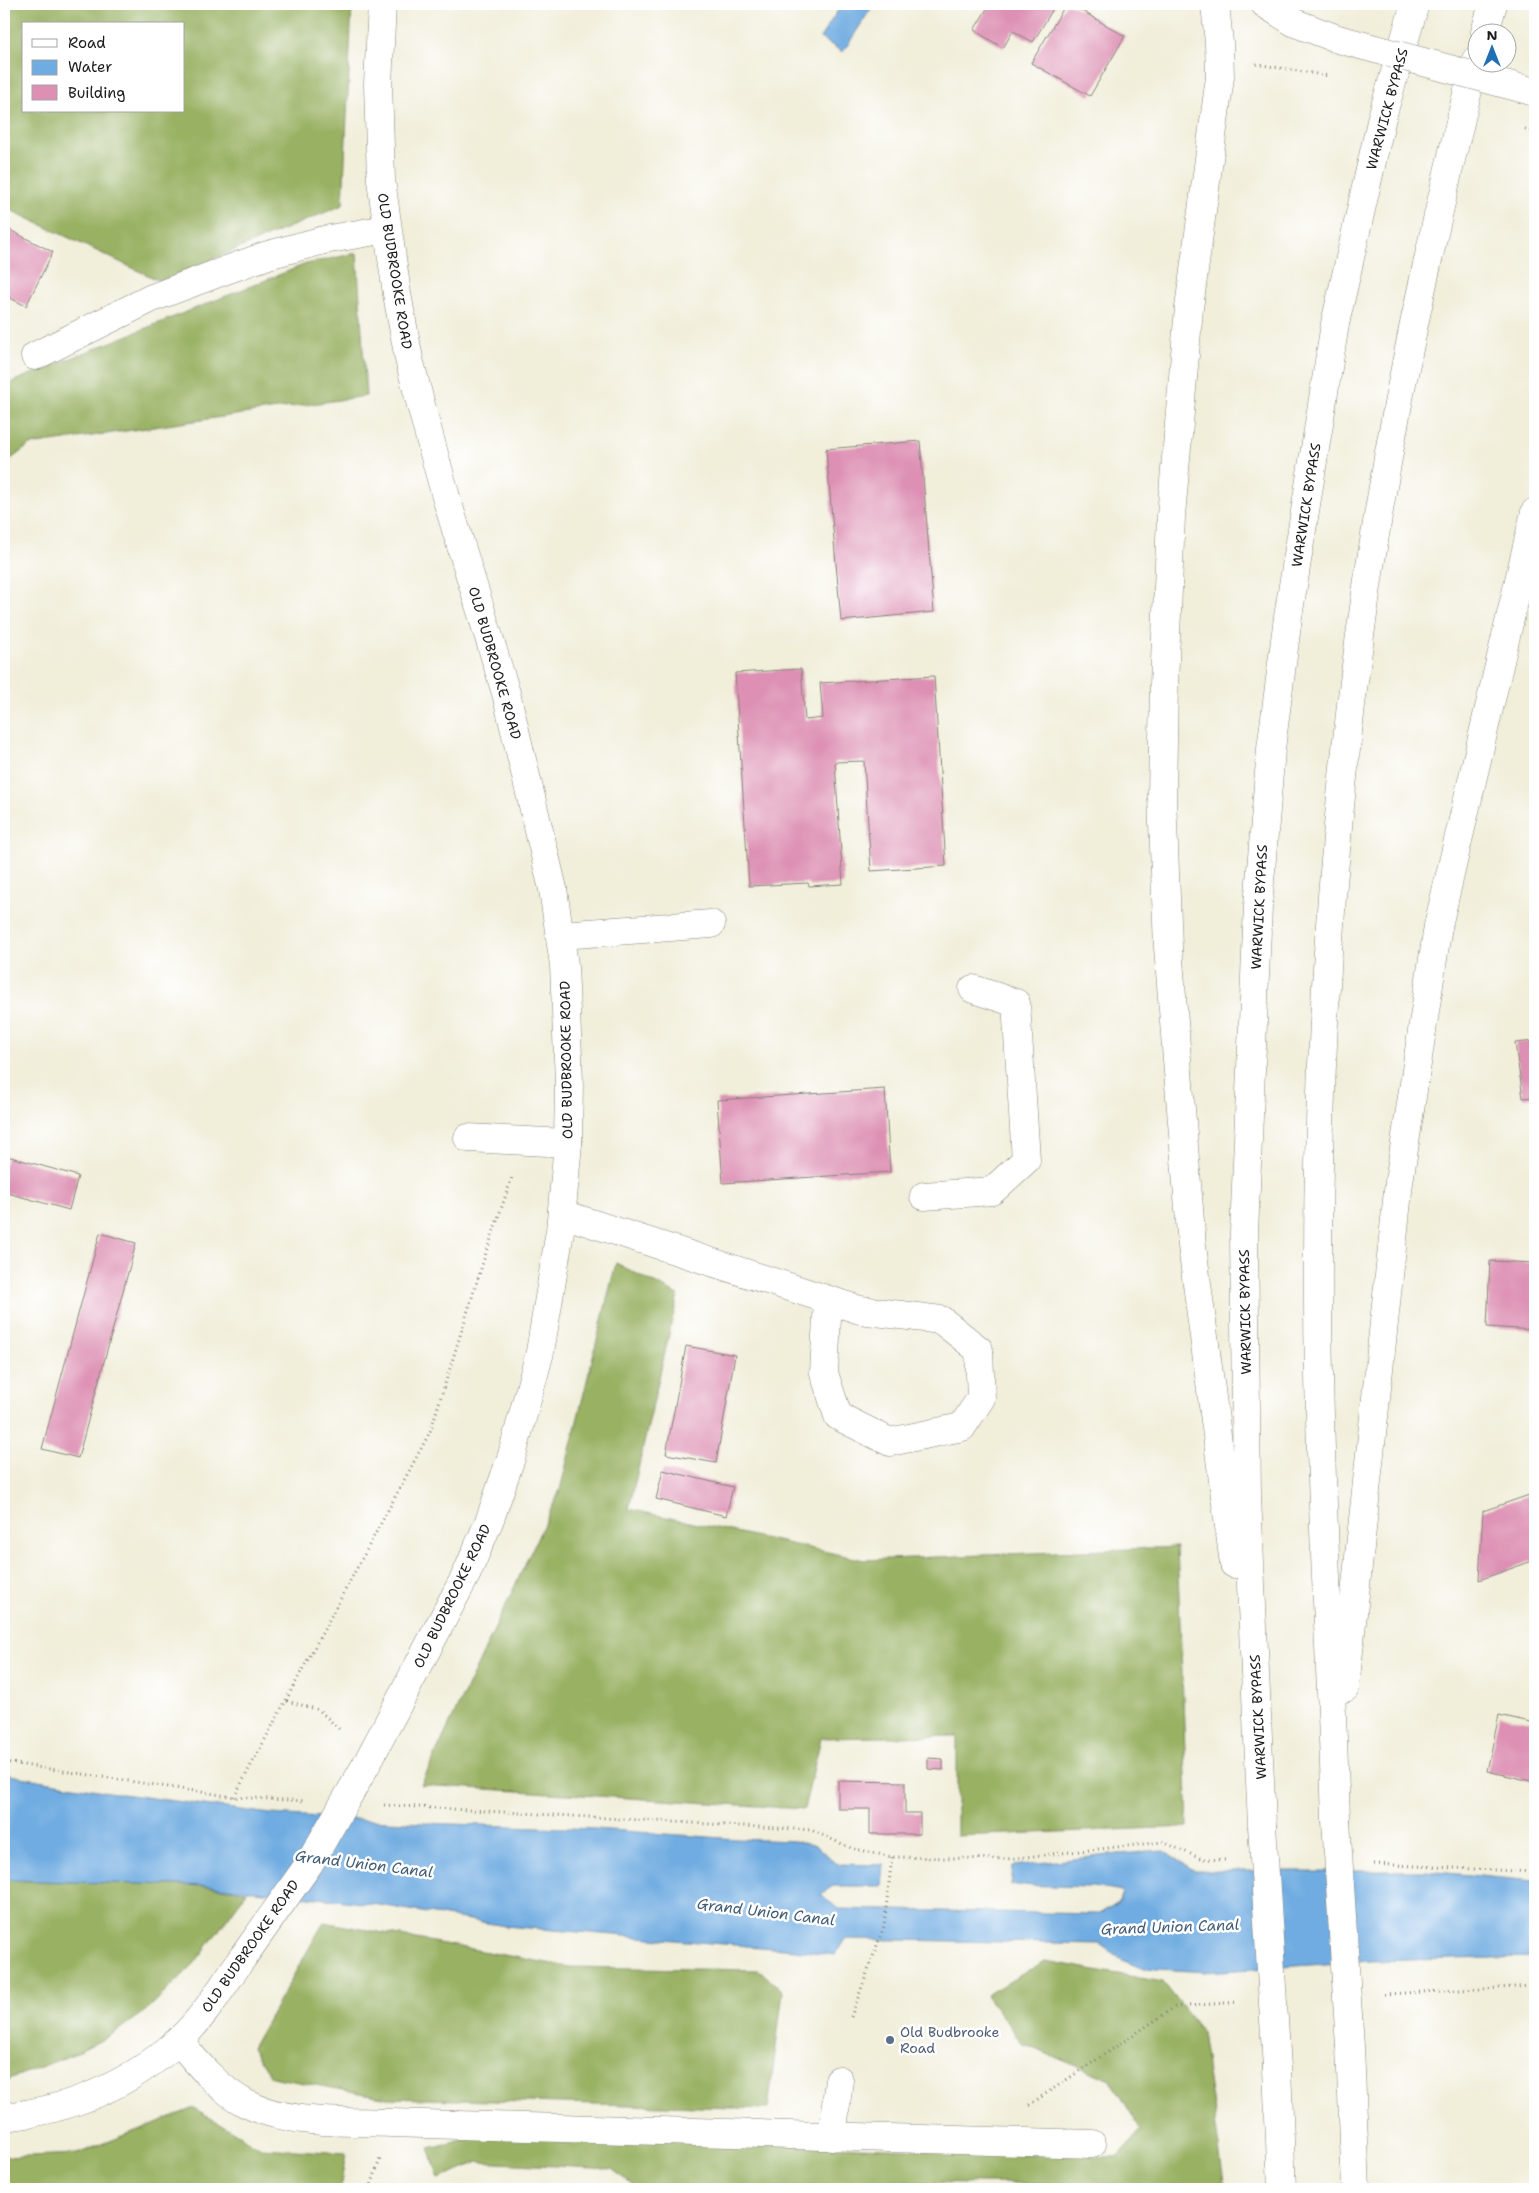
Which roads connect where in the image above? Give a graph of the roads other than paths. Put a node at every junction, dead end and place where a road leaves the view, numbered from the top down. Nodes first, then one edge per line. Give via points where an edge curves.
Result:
1 (382, 4) edge
2 (1214, 4) edge
3 (1265, 4) edge
4 (1415, 4) edge
5 (1493, 4) edge
6 (1487, 22) edge
7 (1473, 72) edge
8 (1535, 92) edge
9 (387, 229) junction
10 (35, 356) dead end
11 (1535, 512) edge
12 (711, 924) dead end
13 (561, 935) junction
14 (973, 989) dead end
15 (468, 1138) dead end
16 (568, 1143) junction
17 (924, 1196) dead end
18 (562, 1214) junction
19 (828, 1300) junction
20 (1260, 1756) junction
21 (1335, 1781) junction
22 (179, 2040) junction
23 (839, 2080) dead end
24 (4, 2117) edge
25 (832, 2137) junction
26 (1092, 2144) dead end
27 (1282, 2189) edge
28 (1356, 2189) edge

1 - 9 main road, OLD BUDBROOKE ROAD via 378,84 381,180
2 - 20 main road via 1220,77 1189,308 1172,516 1162,797 1168,947 1192,1246
3 - 8 main road, bridge via 1295,23 1338,39
4 - 20 main road, WARWICK BYPASS via 1382,117 1335,324 1270,749 1258,906 1244,1233 1247,1497
5 - 6 main road
7 - 21 main road via 1412,329 1382,488 1355,678 1329,929 1318,1259
9 - 10 main road via 324,240 268,255 152,298
9 - 13 main road, OLD BUDBROOKE ROAD via 409,359 446,498 506,693
11 - 21 main road via 1438,926 1400,1182
12 - 13 main road
13 - 16 main road, OLD BUDBROOKE ROAD via 569,1081
14 - 17 main road via 1016,1003 1026,1160 992,1191
15 - 16 main road
16 - 18 main road, OLD BUDBROOKE ROAD
18 - 19 main road
18 - 22 main road, OLD BUDBROOKE ROAD, bridge via 540,1352 512,1455 490,1519 463,1582 366,1766 309,1864 196,2022
19 - 19 main road via 860,1310 941,1320 979,1350 981,1398 962,1427 890,1442 838,1416 824,1373
20 - 27 main road, WARWICK BYPASS, bridge
21 - 28 main road, bridge
22 - 24 main road, OLD BUDBROOKE ROAD via 125,2079 94,2096 50,2110
22 - 25 main road via 231,2094 246,2103 286,2116 401,2124
23 - 25 main road
25 - 26 main road

